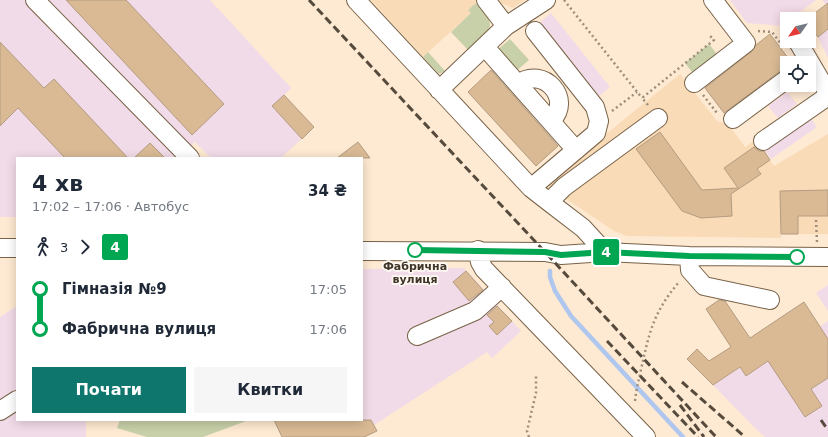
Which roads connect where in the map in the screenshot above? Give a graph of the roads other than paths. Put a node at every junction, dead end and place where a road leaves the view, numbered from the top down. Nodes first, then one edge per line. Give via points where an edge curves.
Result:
1 (35, 0) edge
2 (356, 0) edge
3 (486, 0) edge
4 (546, 0) edge
5 (713, 0) edge
6 (506, 26) junction
7 (535, 31) dead end
8 (484, 47) junction
9 (794, 48) edge
10 (802, 56) edge
11 (816, 74) edge
12 (694, 83) dead end
13 (518, 84) junction
14 (780, 84) edge
15 (438, 90) junction
16 (828, 94) edge
17 (658, 118) road end
18 (733, 119) dead end
19 (551, 121) junction
20 (763, 141) dead end
21 (576, 150) junction
22 (189, 157) edge
23 (532, 188) junction
24 (549, 202) junction
25 (0, 248) edge
26 (16, 248) edge
27 (363, 250) edge
28 (478, 250) junction
29 (605, 252) junction
30 (828, 257) edge
31 (690, 263) junction
32 (502, 287) junction
33 (770, 300) dead end
34 (417, 336) dead end
35 (16, 401) edge
36 (0, 411) edge
37 (646, 437) edge

1 - 22 street
2 - 15 street
3 - 6 street
4 - 6 street
5 - 12 street via 746,43
6 - 8 street
7 - 21 street via 595,107 599,121 596,133
8 - 13 street
8 - 15 street
9 - 10 street
11 - 16 street
13 - 19 street
13 - 19 street via 530,78 538,78 553,86 559,102 558,110
14 - 18 street
15 - 23 street
16 - 20 street
17 - 24 street via 564,186
19 - 21 street
21 - 23 street
23 - 24 street
24 - 29 street via 583,228
25 - 26 street
27 - 28 street
28 - 29 street via 545,252 561,255
28 - 32 street via 484,269
29 - 31 street
30 - 31 street
31 - 33 street via 704,286
32 - 34 street via 475,311
32 - 37 street
35 - 36 street

